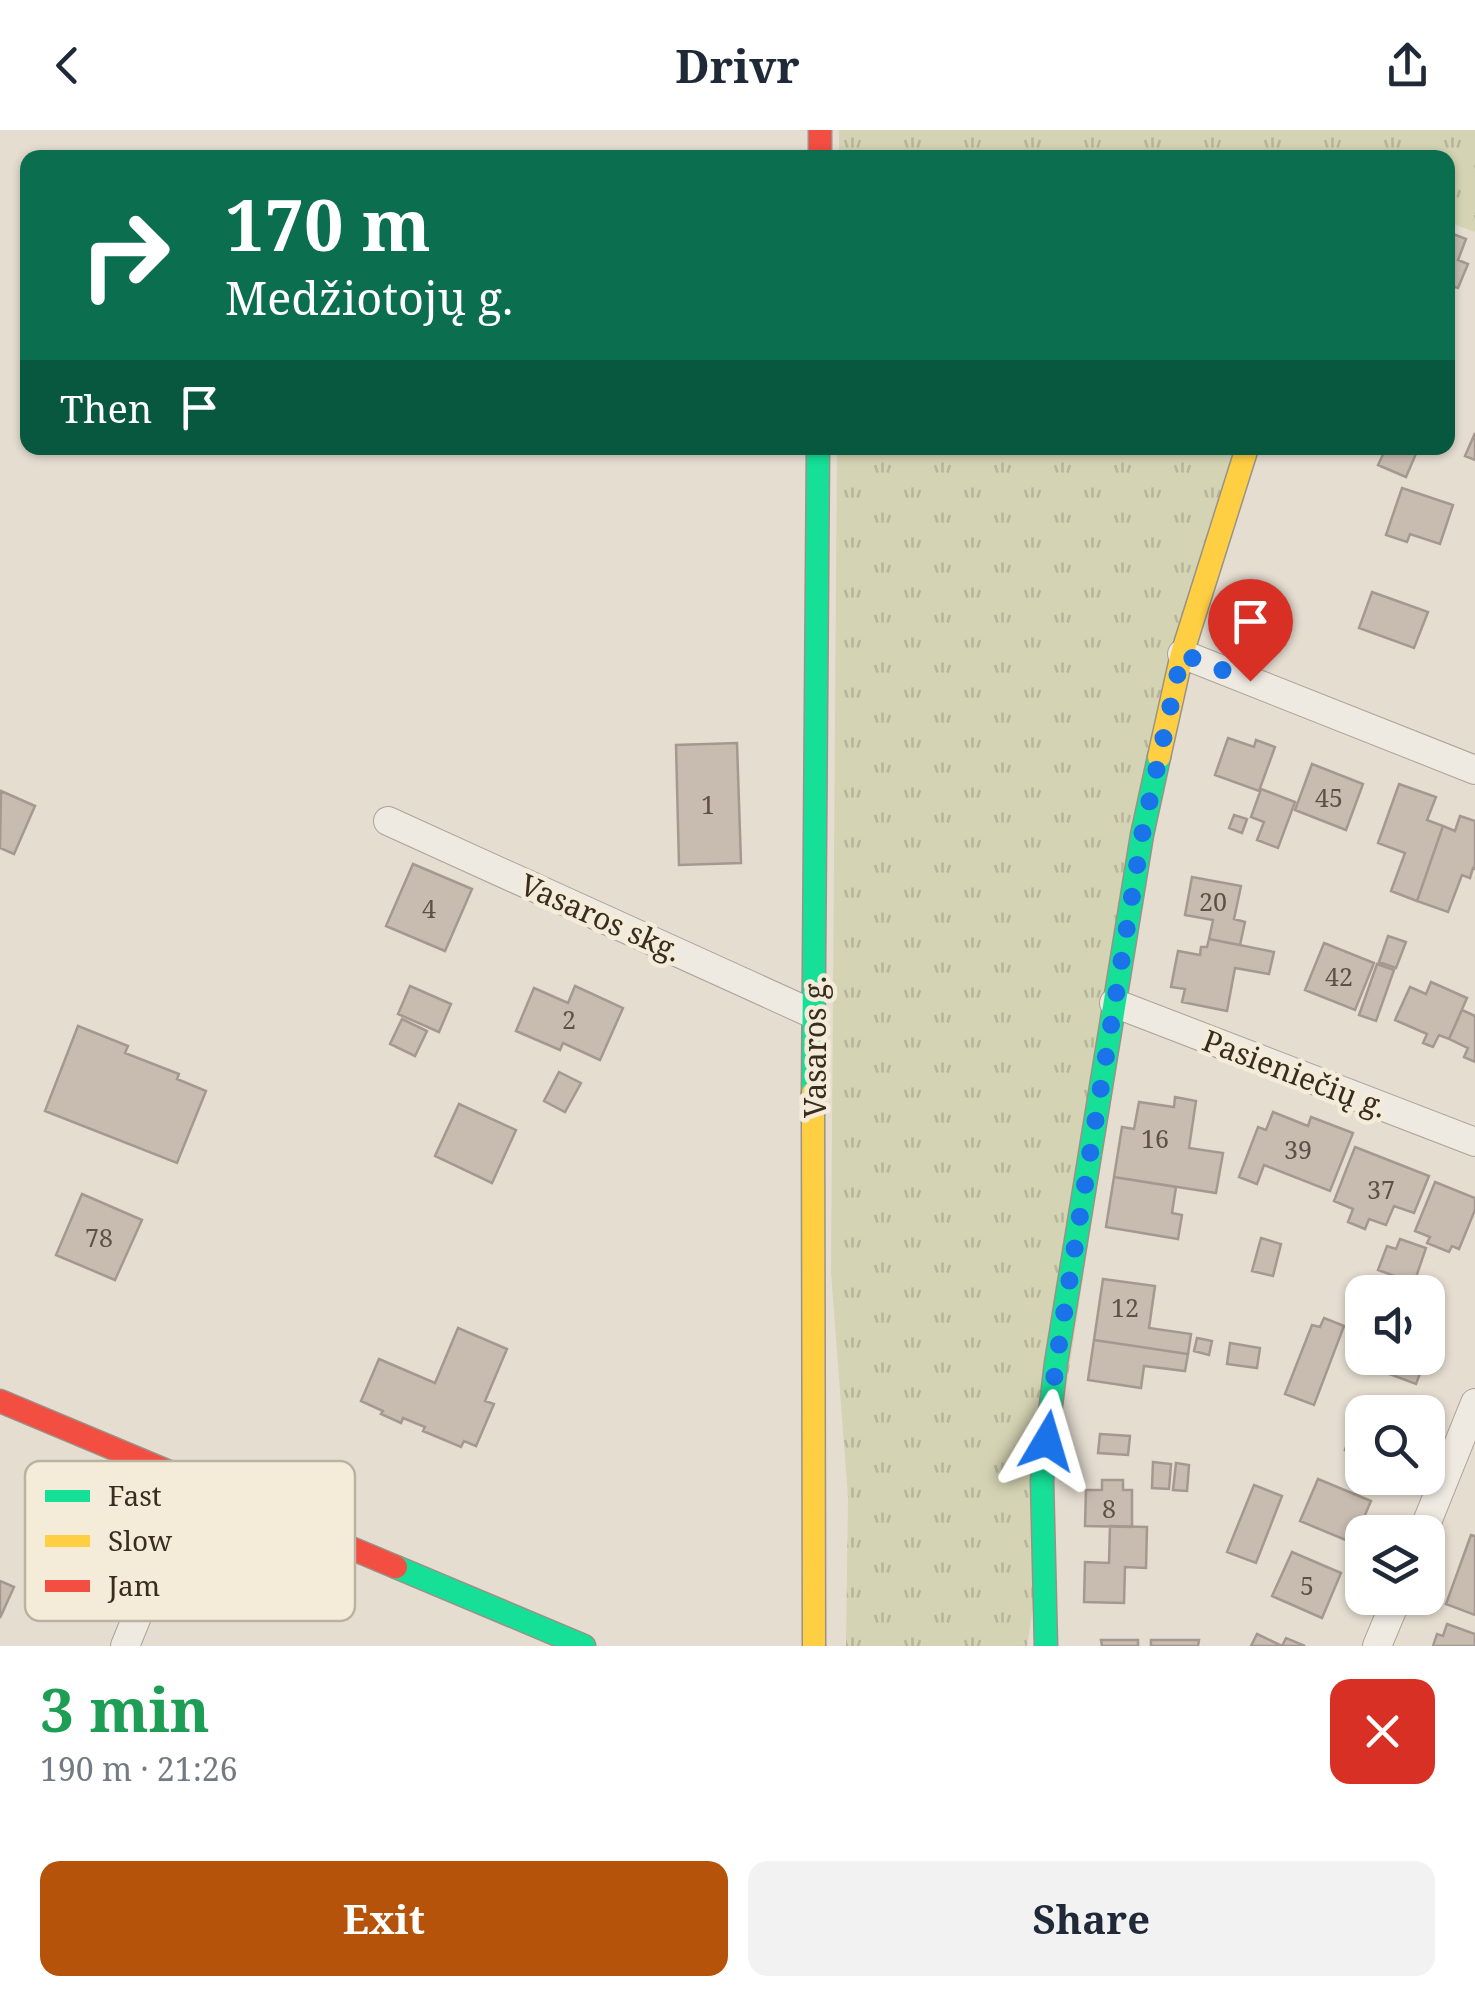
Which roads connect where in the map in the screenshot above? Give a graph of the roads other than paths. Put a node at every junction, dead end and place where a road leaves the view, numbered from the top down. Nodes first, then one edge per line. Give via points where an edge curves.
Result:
1 (818, 455) edge
2 (1244, 455) edge
3 (1182, 654) junction
4 (1475, 770) edge
5 (388, 821) dead end
6 (1114, 1003) junction
7 (814, 1014) junction
8 (1475, 1142) edge
9 (0, 1402) edge
10 (1475, 1402) edge
11 (142, 1461) edge
12 (1430, 1515) edge
13 (355, 1550) edge
14 (1390, 1615) edge
15 (135, 1621) edge
16 (125, 1646) edge
17 (584, 1646) edge
18 (814, 1646) edge
19 (1046, 1646) edge
20 (1377, 1646) edge

1 - 7 street, Vasaros g.
2 - 3 street
3 - 4 street
3 - 6 street
5 - 7 street, Vasaros skg.
6 - 8 street, Pasieniečių g.
6 - 19 street via 1042,1480
7 - 18 street, Vasaros g.
9 - 11 street
10 - 12 street
13 - 17 street
14 - 20 street
15 - 16 street

